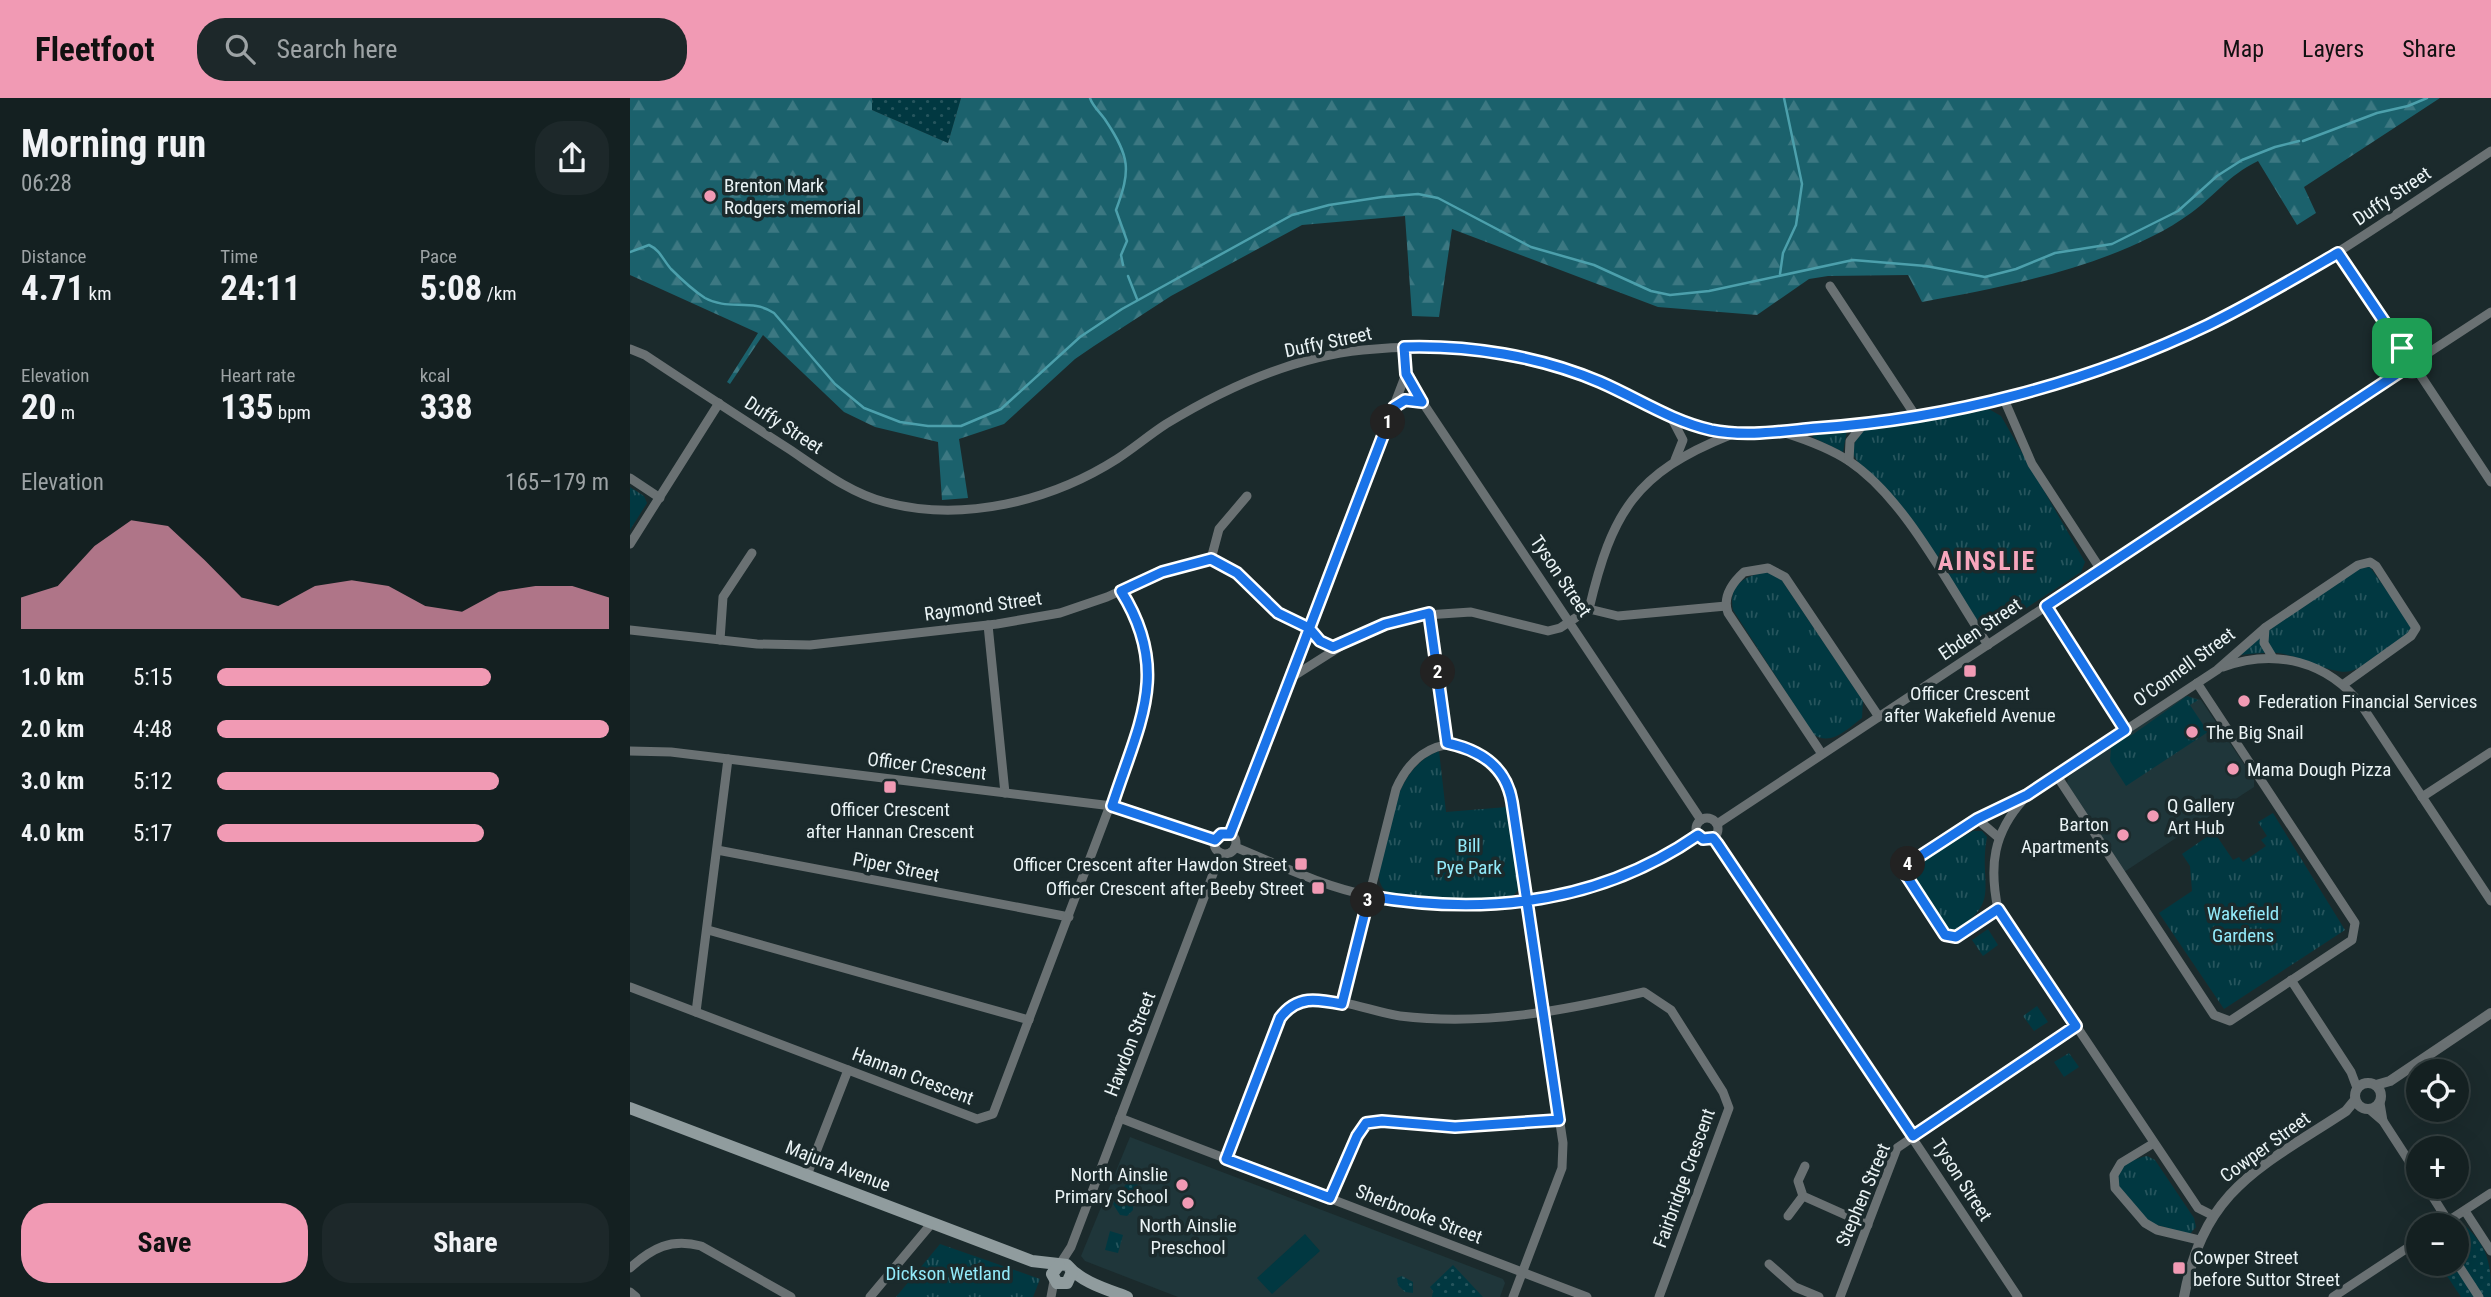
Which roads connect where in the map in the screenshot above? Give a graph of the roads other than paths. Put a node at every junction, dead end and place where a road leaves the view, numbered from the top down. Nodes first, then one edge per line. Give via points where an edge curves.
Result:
1 (2491, 151) edge
2 (2338, 253) junction
3 (1830, 286) dead end
4 (2491, 312) edge
5 (1404, 347) junction
6 (630, 349) edge
7 (2406, 354) junction
8 (2422, 357) junction
9 (2403, 370) junction
10 (2419, 373) junction
11 (1406, 374) junction
12 (2003, 397) junction
13 (1422, 402) junction
14 (719, 403) junction
15 (1394, 407) junction
16 (1914, 415) junction
17 (1671, 417) junction
18 (1863, 425) junction
19 (1780, 431) junction
20 (1731, 434) junction
21 (1675, 460) junction
22 (1849, 461) junction
23 (630, 478) edge
24 (2491, 482) edge
25 (1247, 496) dead end
26 (660, 498) junction
27 (630, 544) edge
28 (752, 553) dead end
29 (1211, 559) junction
30 (2101, 570) junction
31 (1121, 591) junction
32 (1726, 606) junction
33 (2046, 606) junction
34 (1589, 609) junction
35 (1429, 613) junction
36 (1570, 621) junction
37 (988, 625) junction
38 (2266, 627) junction
39 (1309, 628) junction
40 (630, 630) edge
41 (720, 640) junction
42 (1342, 645) junction
43 (1987, 645) junction
44 (2273, 658) junction
45 (2217, 670) junction
46 (1289, 679) junction
47 (2197, 683) junction
48 (2344, 684) junction
49 (1879, 717) junction
50 (2125, 730) junction
51 (1447, 743) junction
52 (630, 751) edge
53 (2491, 752) edge
54 (1822, 754) junction
55 (728, 759) junction
56 (2057, 776) junction
57 (1005, 793) junction
58 (2027, 795) junction
59 (2423, 797) junction
60 (1112, 806) junction
61 (1977, 819) junction
62 (1701, 820) junction
63 (1717, 824) junction
64 (1230, 834) junction
65 (1698, 835) junction
66 (1998, 837) junction
67 (1713, 838) junction
68 (1215, 840) junction
69 (1235, 847) junction
70 (718, 850) junction
71 (1222, 853) junction
72 (1369, 896) junction
73 (2491, 901) edge
74 (1528, 905) junction
75 (1998, 909) junction
76 (1069, 917) junction
77 (708, 930) junction
78 (2291, 980) junction
79 (630, 987) edge
80 (1342, 1004) junction
81 (696, 1012) junction
82 (2491, 1013) edge
83 (1544, 1014) junction
84 (1029, 1020) junction
85 (2076, 1026) junction
86 (848, 1070) junction
87 (2390, 1081) junction
88 (2376, 1085) junction
89 (2359, 1090) junction
90 (2381, 1100) junction
91 (630, 1108) edge
92 (2368, 1109) junction
93 (2346, 1111) junction
94 (1120, 1118) junction
95 (1559, 1120) junction
96 (2383, 1121) junction
97 (1913, 1136) junction
98 (2154, 1143) junction
99 (2406, 1156) edge
100 (1226, 1159) junction
101 (1805, 1166) dead end
102 (807, 1175) junction
103 (2491, 1194) edge
104 (1803, 1196) junction
105 (1330, 1198) junction
106 (2465, 1211) junction
107 (2462, 1213) edge
108 (2213, 1215) junction
109 (1788, 1216) dead end
110 (932, 1223) junction
111 (1868, 1225) junction
112 (2199, 1240) junction
113 (2406, 1249) edge
114 (2491, 1251) edge
115 (1769, 1264) dead end
116 (630, 1268) edge
117 (1523, 1272) junction
118 (1062, 1274) junction
119 (2465, 1276) edge
120 (630, 1292) edge
121 (636, 1297) edge
122 (791, 1297) edge
123 (870, 1297) edge
124 (1052, 1297) edge
125 (1126, 1297) edge
126 (1513, 1297) edge
127 (1587, 1297) edge
128 (1659, 1297) edge
129 (1819, 1297) edge
130 (1840, 1297) edge
131 (2018, 1297) edge
132 (2184, 1297) edge
133 (2333, 1297) edge
134 (2479, 1297) edge

1 - 2 street, Duffy Street
2 - 7 street
2 - 12 street, Duffy Street via 2158,347
3 - 16 street
4 - 8 street
5 - 11 street, Tyson Street
5 - 14 street, Duffy Street via 1340,354 1283,369 1222,392 1116,460 1064,486 997,505 958,510 921,509 861,494
5 - 17 street, Duffy Street via 1474,350 1542,363 1599,382
6 - 14 street, Duffy Street
7 - 8 street via 2417,352
7 - 9 street
8 - 10 street
9 - 10 street
9 - 30 street, Ebden Street
10 - 24 street
11 - 13 street, Tyson Street
11 - 15 street
12 - 16 street, Duffy Street
12 - 30 street via 2032,464
13 - 15 street via 1405,400
13 - 36 street, Tyson Street
14 - 26 street
15 - 39 street
16 - 18 street, Duffy Street
17 - 20 street, Duffy Street
17 - 21 street via 1683,440
18 - 19 street, Duffy Street
18 - 22 street via 1850,441
19 - 20 street, Duffy Street
19 - 22 street
20 - 21 street
21 - 34 street via 1640,489 1613,527
22 - 43 street via 1889,497
23 - 26 street
25 - 29 street via 1219,529
26 - 27 street
28 - 41 street via 723,597
29 - 31 street, Raymond Street via 1162,572
29 - 39 street via 1237,573 1278,613
30 - 33 street, Ebden Street
31 - 37 street, Raymond Street via 1060,612
31 - 60 street, Hannan Crescent via 1144,640 1149,689
32 - 34 street via 1618,616
32 - 49 street via 1732,584 1744,572 1761,568 1779,572 1791,583
32 - 54 street
33 - 43 street, Ebden Street
33 - 50 street
34 - 36 street
35 - 36 street via 1471,612 1548,631
35 - 42 street via 1385,624
35 - 51 street
36 - 62 street, Tyson Street
37 - 41 street, Raymond Street via 810,645
37 - 57 street
38 - 44 street via 2264,643
38 - 45 street, O'Connell Street
38 - 48 street, O'Connell Street via 2358,565 2370,562 2376,566 2416,628
39 - 42 street via 1322,643
39 - 46 street
40 - 41 street, Raymond Street
42 - 46 street
43 - 49 street, Ebden Street
44 - 45 street via 2240,661
44 - 48 street via 2319,668
45 - 47 street, O'Connell Street
46 - 64 street
47 - 50 street, O'Connell Street
47 - 78 street via 2355,923 2352,940
48 - 59 street
49 - 54 street, Ebden Street
50 - 56 street, O'Connell Street
51 - 72 street via 1417,757 1404,772
51 - 74 street via 1489,759 1504,776
52 - 55 street, Officer Crescent
53 - 59 street
54 - 63 street, Ebden Street
55 - 57 street, Officer Crescent
55 - 70 street
56 - 58 street, O'Connell Street
56 - 78 street via 2214,1014 2230,1021
57 - 60 street, Officer Crescent
58 - 61 street, O'Connell Street
58 - 66 street
59 - 73 street
60 - 68 street, Officer Crescent
60 - 76 street, Hannan Crescent
61 - 66 street
61 - 75 street, O'Connell Street via 1908,864 1906,875 1945,935 1956,937
62 - 63 street
62 - 65 street
63 - 67 street
64 - 68 street
64 - 69 street
65 - 67 street
65 - 74 street via 1648,865 1596,887
66 - 75 street via 1993,870
67 - 97 street, Tyson Street
68 - 71 street
69 - 71 street
69 - 72 street
70 - 76 street, Piper Street
70 - 77 street
71 - 94 street, Hawdon Street
72 - 74 street via 1458,906
72 - 80 street
74 - 83 street
75 - 85 street
76 - 84 street, Hannan Crescent
77 - 81 street
77 - 84 street
78 - 89 street
79 - 81 street, Hannan Crescent
80 - 83 street, Fairbridge Crescent via 1400,1016 1474,1021
80 - 100 street, Fairbridge Crescent via 1305,999 1280,1018
81 - 86 street, Hannan Crescent
82 - 87 street
83 - 95 street
83 - 128 street, Fairbridge Crescent via 1644,992 1671,1010 1723,1092 1729,1108 1725,1124
84 - 86 street, Hannan Crescent via 993,1114 977,1119
85 - 97 street, Stephen Street
85 - 98 street
86 - 102 street
87 - 88 street
87 - 90 street
88 - 89 street
88 - 90 street
89 - 92 street
89 - 93 street, Cowper Street
90 - 92 street
90 - 96 street
91 - 102 main road, Majura Avenue
92 - 93 street, Cowper Street
92 - 96 street
93 - 108 street, Cowper Street via 2233,1189
94 - 100 street, Sherbrooke Street
94 - 118 street, Hawdon Street
95 - 105 street via 1455,1127 1366,1123
95 - 117 street via 1562,1168
96 - 99 street
97 - 111 street, Stephen Street via 1897,1148
97 - 131 street, Tyson Street
98 - 108 street via 2198,1208
98 - 112 street via 2120,1163 2114,1175 2115,1188 2145,1223
100 - 105 street, Sherbrooke Street
101 - 104 street via 1797,1181
102 - 110 main road, Majura Avenue
103 - 106 street
104 - 109 street
104 - 111 street
105 - 117 street, Sherbrooke Street
106 - 107 street
106 - 114 street
108 - 112 street, Cowper Street
110 - 118 main road, Majura Avenue
110 - 123 street
111 - 130 street, Stephen Street
112 - 132 street, Cowper Street
113 - 133 street
115 - 129 street via 1795,1287
116 - 122 street via 660,1246 686,1242
117 - 126 street
117 - 127 street, Sherbrooke Street
118 - 124 street, Hawdon Street
118 - 125 main road, Majura Avenue
119 - 134 street
120 - 121 street

